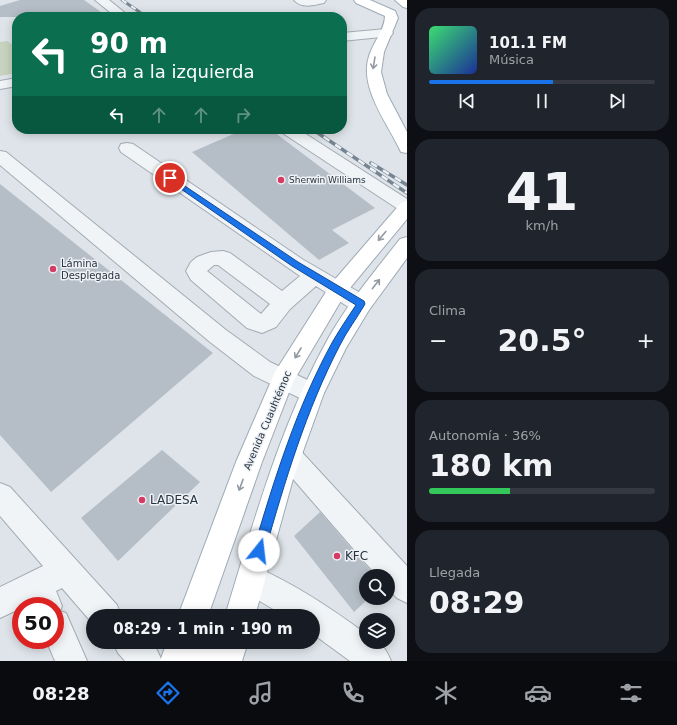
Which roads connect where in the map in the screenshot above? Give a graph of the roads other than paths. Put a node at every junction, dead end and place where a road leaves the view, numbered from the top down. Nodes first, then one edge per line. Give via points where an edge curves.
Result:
1 (101, 0) edge
2 (300, 0) edge
3 (320, 0) edge
4 (360, 0) edge
5 (382, 0) edge
6 (401, 0) edge
7 (407, 4) edge
8 (407, 11) edge
9 (117, 12) edge
10 (402, 31) dead end
11 (386, 33) junction
12 (347, 37) edge
13 (12, 83) edge
14 (0, 85) edge
15 (398, 100) dead end
16 (295, 134) edge
17 (127, 148) dead end
18 (407, 148) edge
19 (0, 156) edge
20 (407, 207) edge
21 (407, 244) edge
22 (315, 275) junction
23 (338, 289) junction
24 (283, 303) dead end
25 (361, 304) junction
26 (311, 331) junction
27 (336, 343) junction
28 (283, 379) junction
29 (312, 393) junction
30 (289, 456) junction
31 (0, 496) edge
32 (66, 570) junction
33 (250, 580) junction
34 (407, 588) edge
35 (42, 595) edge
36 (0, 603) edge
37 (100, 609) edge
38 (196, 609) edge
39 (228, 609) edge
40 (242, 609) edge
41 (64, 645) edge
42 (135, 649) edge
43 (180, 649) edge
44 (71, 661) edge
45 (146, 661) edge
46 (176, 661) edge
47 (375, 661) edge

1 - 9 street
2 - 3 street via 309,3
4 - 11 main road via 391,14
5 - 8 main road
6 - 7 main road
10 - 15 main road via 388,57 387,65 388,80
11 - 12 street
11 -> 18 main road via 373,64 374,79
13 - 14 street
16 - 20 street
17 - 22 street via 295,264
19 - 28 street via 218,336 262,369
20 -> 23 main road, Avenida Cuauhtémoc
25 -> 21 main road
22 - 23 street
22 - 24 street
23 - 25 street
23 - 26 main road, Avenida Cuauhtémoc
25 - 27 main road
26 - 27 main road
26 -> 28 main road, Avenida Cuauhtémoc
27 - 29 main road
28 - 29 street
28 -> 38 main road, Avenida Cuauhtémoc via 249,462
29 - 30 main road
30 - 33 main road
30 - 34 street
31 - 32 street
32 - 35 street
32 - 37 street
33 - 39 main road
33 - 40 main road
33 - 47 street via 296,605 347,638
35 - 36 street
41 - 44 street
42 - 45 street
43 - 46 main road

